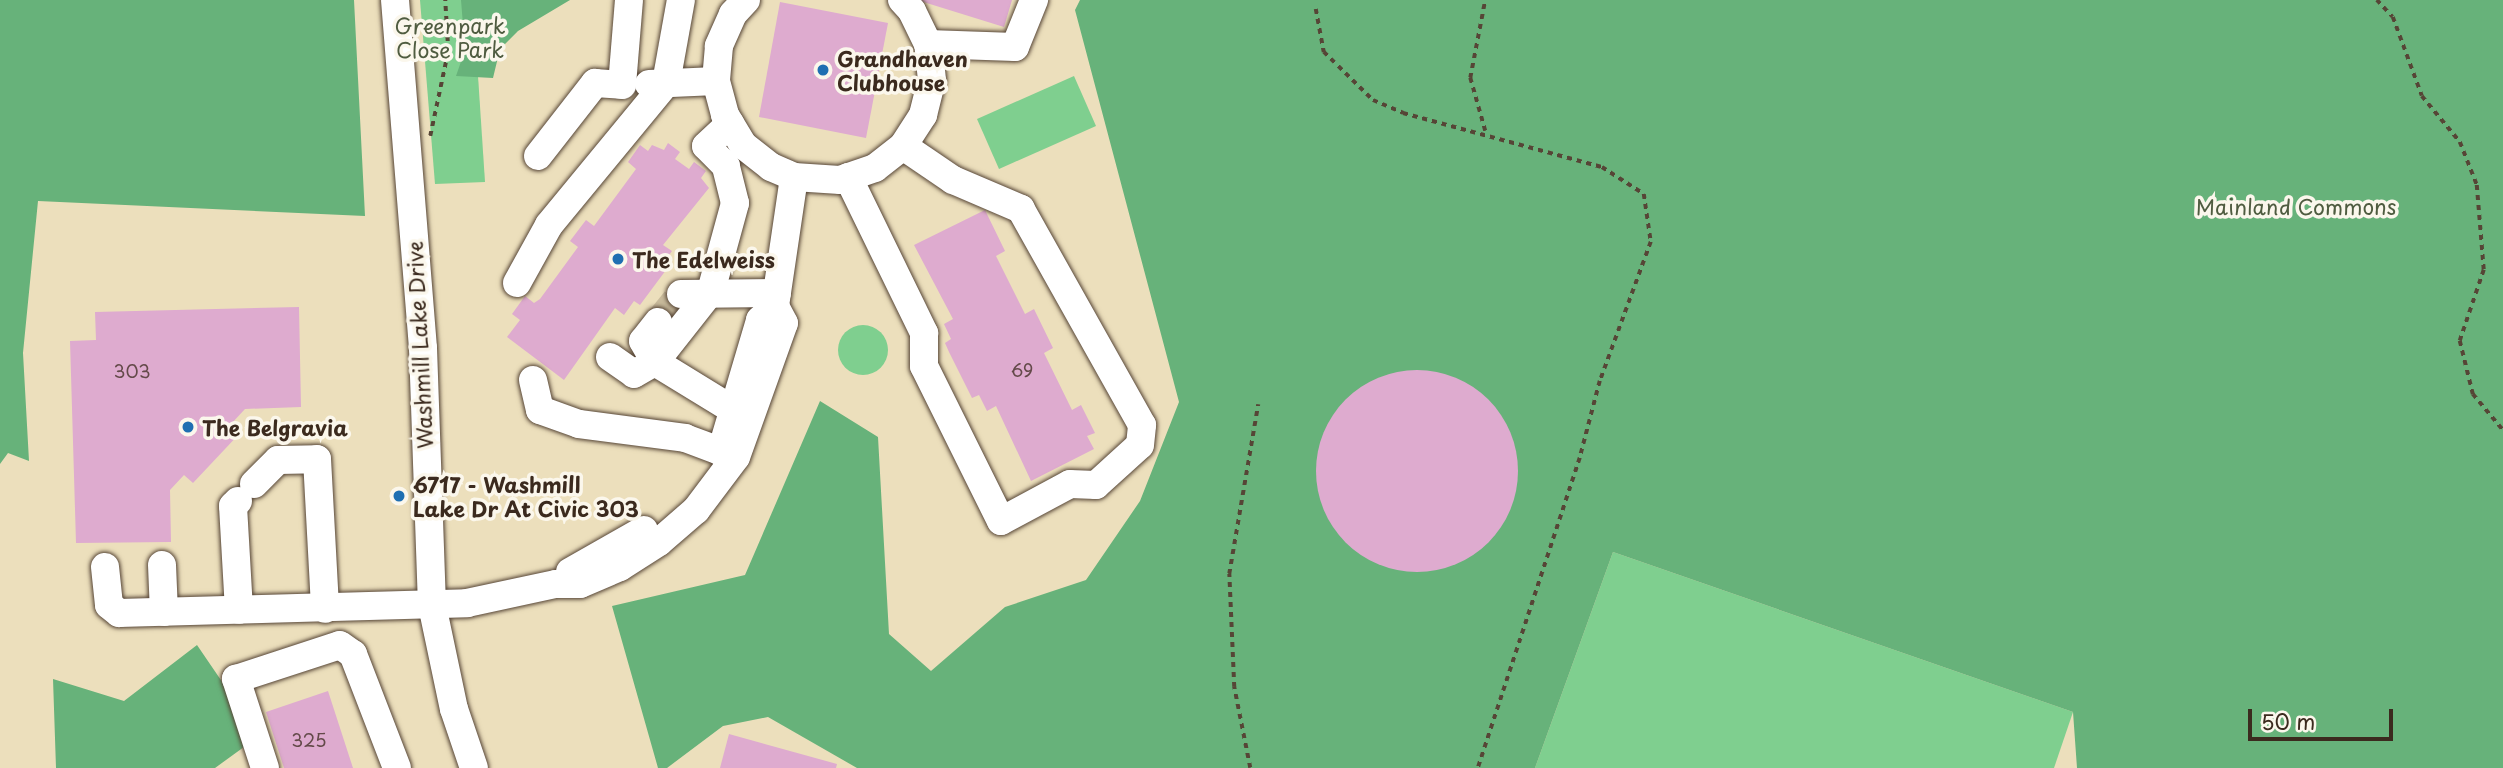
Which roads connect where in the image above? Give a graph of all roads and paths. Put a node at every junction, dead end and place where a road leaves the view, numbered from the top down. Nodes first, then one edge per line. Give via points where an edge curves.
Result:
1 (395, 0) edge
2 (445, 0) edge
3 (629, 0) edge
4 (681, 0) edge
5 (746, 0) edge
6 (902, 0) edge
7 (1034, 0) edge
8 (1485, 0) edge
9 (2377, 0) edge
10 (1316, 9) dead end
11 (928, 44) junction
12 (716, 81) junction
13 (666, 83) junction
14 (622, 85) junction
15 (730, 124) junction
16 (1485, 132) junction
17 (426, 144) dead end
18 (903, 146) junction
19 (538, 156) dead end
20 (794, 177) junction
21 (848, 177) junction
22 (517, 283) dead end
23 (711, 291) junction
24 (681, 294) tunnel mouth
25 (776, 300) junction
26 (658, 322) tunnel mouth
27 (610, 357) dead end
28 (655, 362) junction
29 (533, 380) dead end
30 (1258, 404) dead end
31 (735, 411) junction
32 (2503, 430) edge
33 (729, 454) junction
34 (162, 565) dead end
35 (105, 568) dead end
36 (432, 605) junction
37 (325, 609) junction
38 (239, 610) junction
39 (164, 612) junction
40 (467, 766) edge
41 (265, 768) edge
42 (397, 768) edge
43 (1250, 768) edge
44 (1478, 768) edge

1 - 36 street, Washmill Lake Drive via 423,348
2 - 17 path via 448,51
3 - 14 street
4 - 13 street
5 - 12 street via 733,14 719,46
6 - 11 street
7 - 11 street via 1015,47
8 - 16 path via 1470,78
9 - 32 path via 2393,17 2422,96 2460,142 2477,185 2484,270 2460,341 2473,394
10 - 16 path via 1324,52 1373,100 1403,113
11 - 18 street via 929,92 923,115
12 - 13 street
12 - 15 street
13 - 14 street
13 - 22 street via 549,225
14 - 19 street via 595,83
15 - 20 street via 743,145 771,167
15 - 23 street via 706,146 726,166 735,203
16 - 44 path via 1602,167 1634,187 1644,194 1651,242 1600,381 1580,457
18 - 21 street via 875,168
18 - 21 street via 953,180 1021,209 1142,425 1140,445 1096,485 1070,484 1001,521 924,366 924,333
20 - 21 street
20 - 25 street
23 - 24 street
23 - 25 street
23 - 28 street
25 - 31 street via 760,320
25 - 33 street via 784,323
26 - 28 street via 643,341
27 - 28 street via 634,374
28 - 31 street
29 - 33 street via 540,410 579,424 685,438
30 - 43 path via 1229,574 1234,687
31 - 33 street
33 - 36 street via 651,526 577,565 556,584
34 - 39 street
35 - 39 street via 109,605 119,613
36 - 37 street
36 - 40 street, Washmill Lake Drive
37 - 38 street
37 - 38 street via 317,459 278,460 233,506
38 - 39 street
41 - 42 street via 236,679 340,645 353,654

